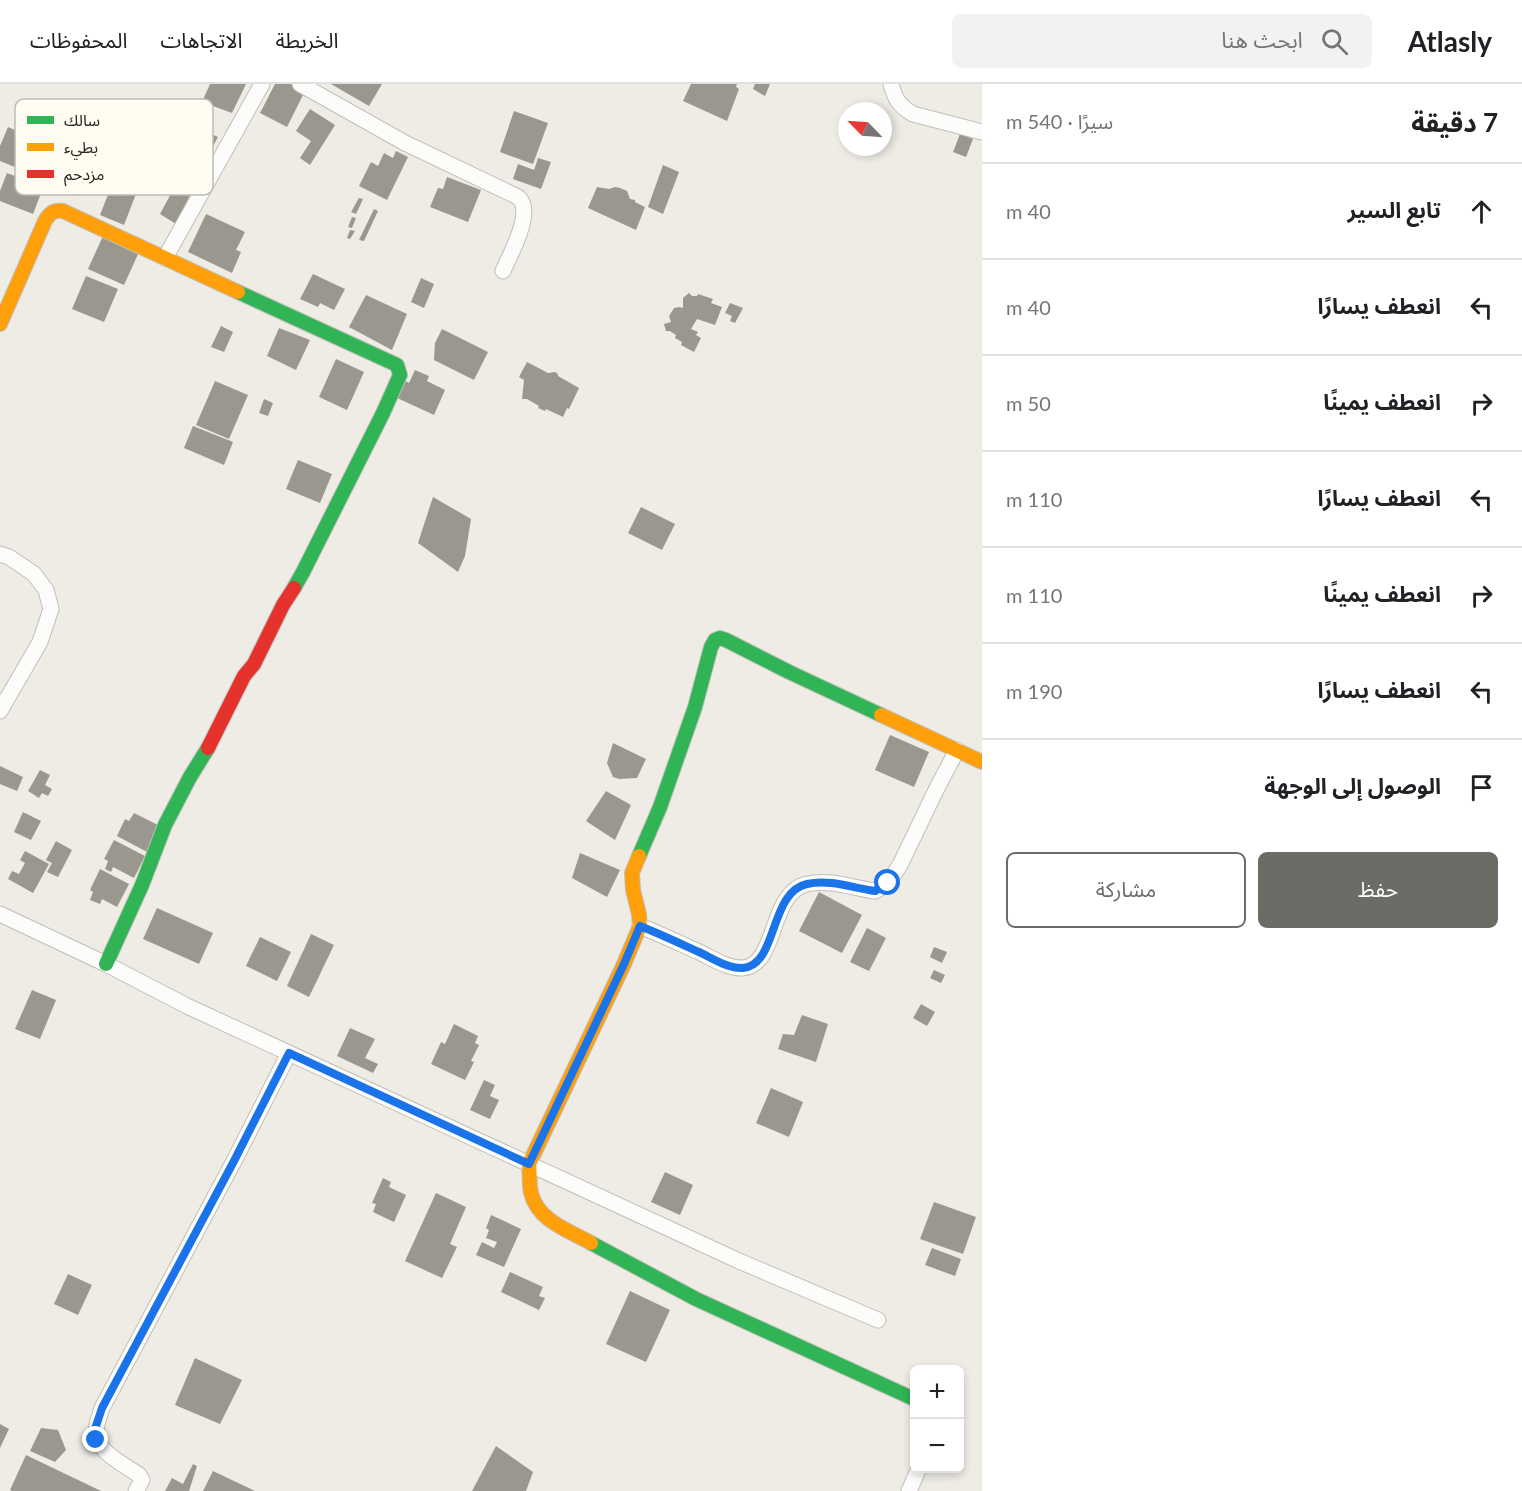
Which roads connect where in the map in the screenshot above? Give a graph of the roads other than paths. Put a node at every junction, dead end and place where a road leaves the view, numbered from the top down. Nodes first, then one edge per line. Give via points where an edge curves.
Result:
1 (262, 84) edge
2 (300, 84) edge
3 (891, 84) edge
4 (982, 132) edge
5 (213, 172) edge
6 (200, 195) edge
7 (165, 258) junction
8 (503, 271) dead end
9 (0, 324) edge
10 (0, 554) edge
11 (0, 711) edge
12 (957, 750) junction
13 (982, 762) edge
14 (0, 914) edge
15 (640, 926) junction
16 (106, 964) junction
17 (289, 1053) junction
18 (529, 1164) junction
19 (878, 1320) dead end
20 (910, 1397) edge
21 (917, 1473) edge
22 (136, 1491) edge
23 (909, 1491) edge

1 - 5 street
2 - 8 street via 405,143 518,197 524,208 523,222
3 - 4 street via 895,97 913,114
6 - 7 street
7 - 9 street via 56,210 45,221
7 - 16 street via 397,365 400,375 303,572 165,825
10 - 11 street via 34,574 46,590 51,609 40,642
12 - 13 street
12 - 15 street via 888,883 875,891 830,883 798,886 784,903 764,953 746,968 728,965
12 - 15 street via 726,640 715,640 660,807 632,873
14 - 16 street
15 - 18 street
16 - 17 street
17 - 18 street
17 - 22 street via 102,1408 95,1429 96,1440 105,1451 140,1475 142,1480
18 - 19 street via 739,1262
18 - 20 street via 531,1192 537,1208 549,1221 696,1299
21 - 23 street

